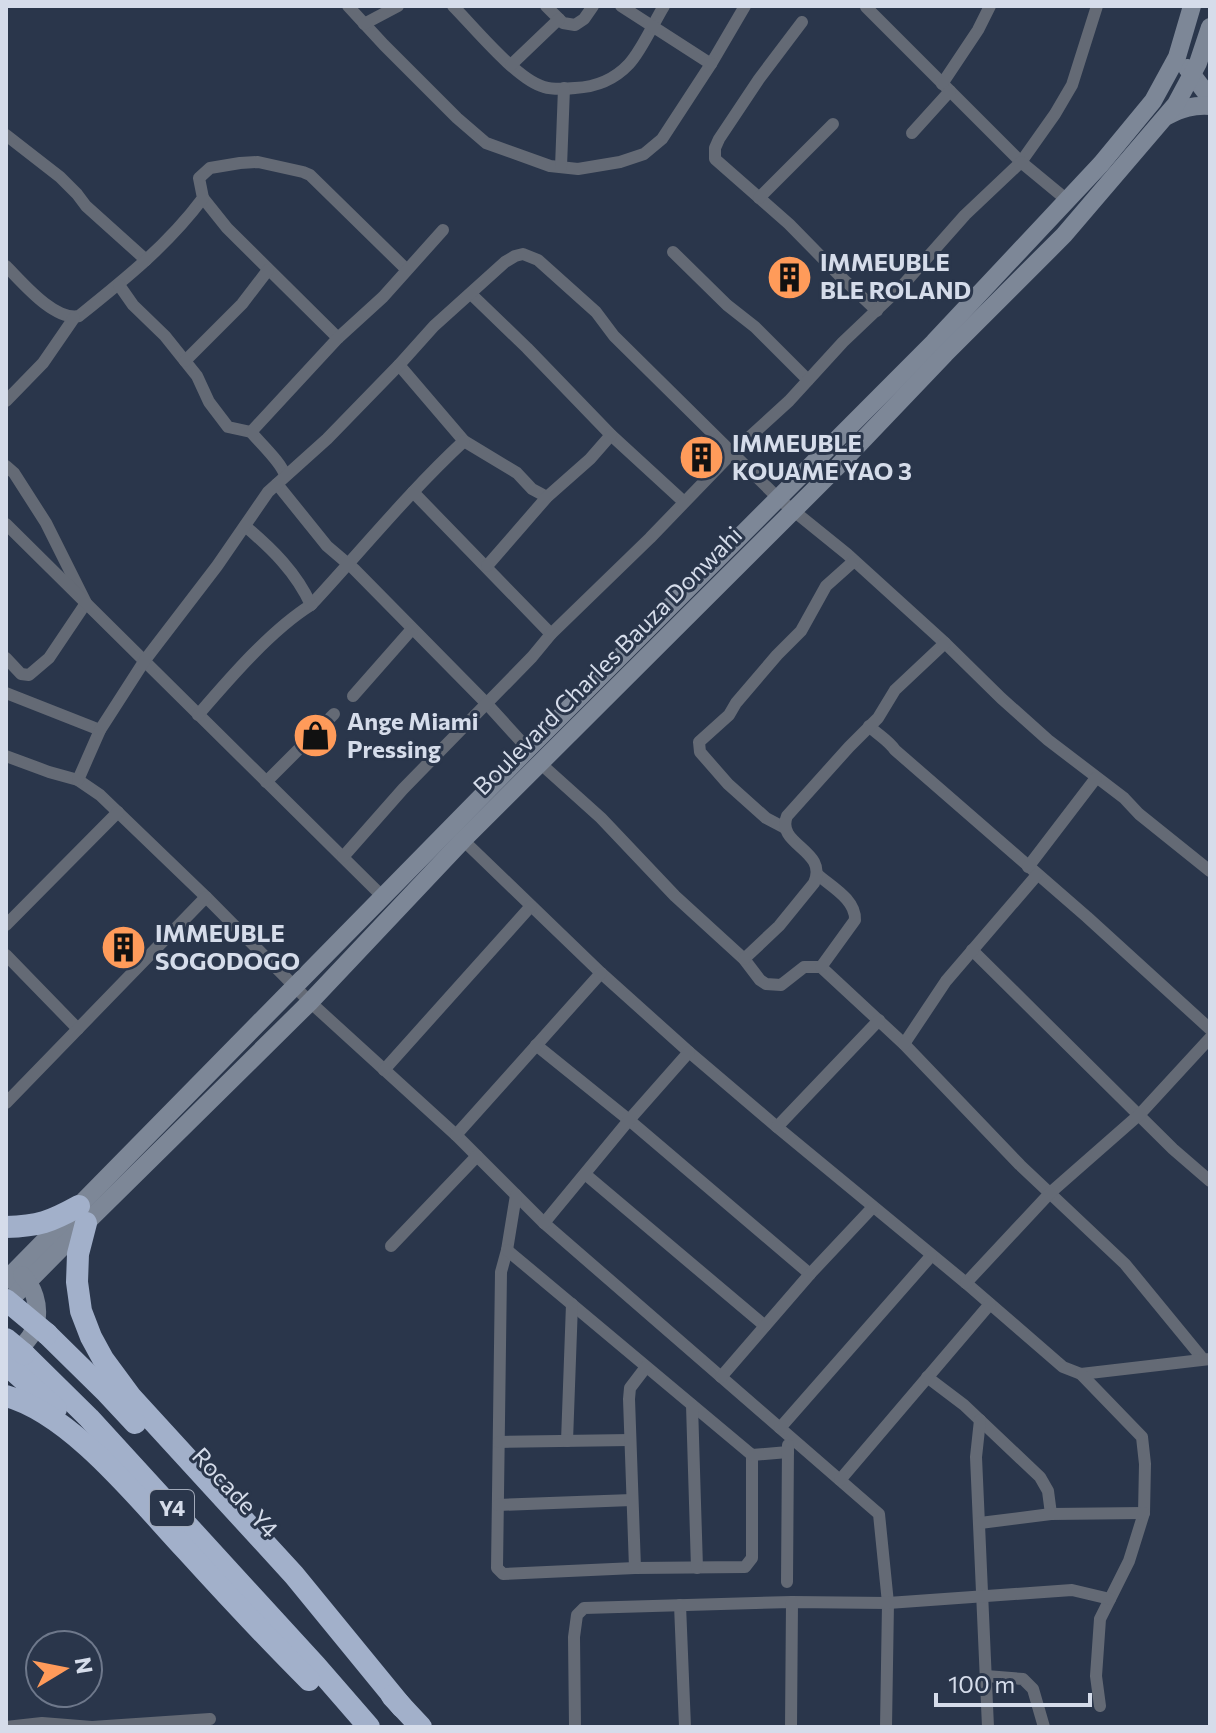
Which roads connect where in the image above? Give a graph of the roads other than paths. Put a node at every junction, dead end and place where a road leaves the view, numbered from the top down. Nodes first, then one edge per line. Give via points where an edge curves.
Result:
1 (348, 6) edge
2 (398, 6) edge
3 (453, 6) edge
4 (546, 6) edge
5 (593, 6) edge
6 (621, 6) edge
7 (664, 6) edge
8 (745, 6) edge
9 (990, 6) edge
10 (1097, 6) edge
11 (1192, 6) edge
12 (866, 7) edge
13 (559, 19) junction
14 (802, 22) dead end
15 (364, 24) junction
16 (652, 26) junction
17 (1210, 27) edge
18 (1177, 57) junction
19 (711, 64) junction
20 (511, 65) junction
21 (1200, 70) edge
22 (946, 87) junction
23 (564, 88) junction
24 (1210, 98) edge
25 (1210, 106) edge
26 (1164, 117) junction
27 (833, 124) dead end
28 (912, 133) dead end
29 (6, 135) edge
30 (1021, 162) junction
31 (561, 167) junction
32 (203, 198) junction
33 (759, 198) junction
34 (1067, 200) junction
35 (443, 230) dead end
36 (673, 252) dead end
37 (146, 260) junction
38 (6, 266) edge
39 (406, 269) junction
40 (268, 270) junction
41 (119, 285) junction
42 (471, 294) junction
43 (877, 311) junction
44 (74, 318) junction
45 (338, 338) junction
46 (185, 361) junction
47 (399, 365) junction
48 (808, 380) junction
49 (6, 401) edge
50 (251, 432) junction
51 (611, 435) junction
52 (464, 441) junction
53 (732, 453) junction
54 (6, 466) edge
55 (281, 480) junction
56 (413, 492) junction
57 (547, 497) junction
58 (684, 502) junction
59 (786, 504) junction
60 (6, 524) edge
61 (245, 526) junction
62 (854, 561) junction
63 (349, 564) junction
64 (487, 566) junction
65 (86, 603) junction
66 (311, 605) junction
67 (412, 629) junction
68 (551, 634) junction
69 (945, 643) junction
70 (6, 658) edge
71 (145, 660) junction
72 (6, 693) edge
73 (353, 696) dead end
74 (487, 704) junction
75 (334, 714) dead end
76 (198, 715) junction
77 (869, 726) junction
78 (100, 730) junction
79 (528, 749) junction
80 (6, 756) edge
81 (541, 764) junction
82 (1096, 778) junction
83 (78, 780) junction
84 (266, 782) junction
85 (118, 812) junction
86 (785, 828) junction
87 (463, 840) junction
88 (343, 857) junction
89 (1032, 871) junction
90 (1210, 871) edge
91 (818, 875) junction
92 (206, 897) junction
93 (383, 897) junction
94 (531, 906) junction
95 (6, 925) edge
96 (972, 950) junction
97 (6, 955) edge
98 (744, 959) junction
99 (821, 967) junction
100 (601, 973) junction
101 (296, 987) junction
102 (310, 1002) junction
103 (879, 1020) junction
104 (78, 1029) junction
105 (1210, 1029) edge
106 (1210, 1038) edge
107 (904, 1044) junction
108 (536, 1045) junction
109 (689, 1052) junction
110 (384, 1070) junction
111 (6, 1103) edge
112 (1140, 1114) junction
113 (629, 1120) junction
114 (777, 1127) junction
115 (456, 1135) junction
116 (477, 1156) junction
117 (585, 1174) junction
118 (1210, 1181) edge
119 (1050, 1193) junction
120 (516, 1195) junction
121 (873, 1207) junction
122 (82, 1214) junction
123 (544, 1223) junction
124 (6, 1227) edge
125 (391, 1246) dead end
126 (507, 1250) junction
127 (931, 1256) junction
128 (14, 1274) edge
129 (810, 1274) junction
130 (966, 1283) junction
131 (6, 1302) edge
132 (572, 1304) junction
133 (990, 1304) junction
134 (42, 1325) junction
135 (765, 1326) junction
136 (6, 1339) edge
137 (12, 1358) edge
138 (1206, 1359) edge
139 (646, 1367) junction
140 (1081, 1374) junction
141 (721, 1377) junction
142 (927, 1377) junction
143 (6, 1396) edge
144 (131, 1397) junction
145 (692, 1405) junction
146 (980, 1420) junction
147 (784, 1431) junction
148 (630, 1440) junction
149 (567, 1441) junction
150 (499, 1442) junction
151 (788, 1452) junction
152 (752, 1455) junction
153 (101, 1457) junction
154 (840, 1480) junction
155 (632, 1500) junction
156 (498, 1505) junction
157 (1144, 1513) junction
158 (1051, 1514) junction
159 (980, 1523) junction
160 (635, 1568) junction
161 (697, 1568) junction
162 (787, 1582) dead end
163 (983, 1596) junction
164 (1110, 1599) junction
165 (792, 1602) junction
166 (888, 1603) junction
167 (680, 1605) junction
168 (986, 1676) junction
169 (1100, 1706) dead end
170 (402, 1707) junction
171 (210, 1719) dead end
172 (6, 1727) edge
173 (92, 1727) edge
174 (359, 1727) edge
175 (369, 1727) edge
176 (421, 1727) edge
177 (575, 1727) edge
178 (685, 1727) edge
179 (791, 1727) edge
180 (886, 1727) edge
181 (988, 1727) edge
182 (1044, 1727) edge

1 - 15 street
2 - 15 street
3 - 20 street
4 - 13 street
5 - 13 street via 575,25
6 - 16 street
7 - 16 street
8 - 19 street
9 - 22 street
10 - 30 street via 1072,85
11 - 18 main road, Boulevard Charles Bauza Donwahi
12 - 22 street
13 - 20 street
14 - 33 street via 715,148 715,159
15 - 31 street via 486,143
16 - 19 street
16 - 23 street via 631,62 611,79
17 - 21 main road, Boulevard Charles Bauza Donwahi
18 - 21 main road
18 - 34 main road, Boulevard Charles Bauza Donwahi via 1153,101
19 - 31 street via 662,139 644,154 578,169
20 - 23 street via 543,87
21 - 24 main road
21 - 26 main road, Boulevard Charles Bauza Donwahi
22 - 28 street
22 - 30 street
23 - 31 street
25 - 26 main road via 1191,106
26 - 59 main road, Boulevard Charles Bauza Donwahi via 1064,235
27 - 33 street
29 - 37 street via 60,177
30 - 34 street
30 - 43 street
32 - 37 street
32 - 39 street via 199,178 210,168 258,162 303,172
32 - 40 street
33 - 43 street
34 - 59 main road, Boulevard Charles Bauza Donwahi
35 - 39 street
36 - 48 street
37 - 41 street
38 - 44 street via 32,293
39 - 45 street
40 - 45 street
40 - 46 street
41 - 44 street
41 - 46 street
42 - 47 street
42 - 51 street
42 - 53 street via 515,256 538,260 596,312
43 - 48 street
44 - 49 street via 43,363
45 - 50 street
46 - 50 street via 228,427
47 - 52 street
47 - 55 street
48 - 53 street
50 - 55 street via 283,467
51 - 57 street
51 - 58 street
52 - 56 street
52 - 57 street
53 - 58 street
53 - 59 street
54 - 65 street via 46,523
55 - 61 street
55 - 63 street via 327,546
56 - 63 street
56 - 64 street
57 - 64 street
58 - 68 street
59 - 62 street
59 - 79 main road, Boulevard Charles Bauza Donwahi
59 - 81 main road, Boulevard Charles Bauza Donwahi
60 - 65 street
61 - 66 street via 286,565
61 - 71 street
62 - 69 street
62 - 86 street via 826,586 801,631 699,742 700,752 728,784
63 - 66 street
63 - 67 street
64 - 68 street
65 - 70 street via 49,658 29,675
65 - 71 street
66 - 76 street via 268,641
67 - 73 street
67 - 74 street
68 - 74 street
69 - 77 street via 895,690
69 - 82 street
71 - 76 street
71 - 78 street
72 - 78 street
74 - 79 street
74 - 88 street
75 - 84 street
76 - 84 street
77 - 86 street via 787,816
77 - 89 street
78 - 83 street
79 - 93 main road, Boulevard Charles Bauza Donwahi
80 - 83 street
81 - 87 main road, Boulevard Charles Bauza Donwahi
81 - 98 street
82 - 89 street
82 - 90 street
83 - 85 street
84 - 88 street
85 - 92 street
85 - 95 street
86 - 91 street via 814,861
87 - 94 street
87 - 102 main road, Boulevard Charles Bauza Donwahi
88 - 93 street
89 - 96 street
89 - 105 street
91 - 98 street via 779,926
91 - 99 street via 855,912 855,920
92 - 101 street
92 - 104 street
93 - 101 main road, Boulevard Charles Bauza Donwahi
94 - 100 street
94 - 110 street
96 - 107 street
96 - 112 street
97 - 104 street
98 - 99 street via 760,980 771,984 781,985 804,967
99 - 103 street
100 - 108 street
100 - 109 street
101 - 102 street
101 - 122 main road, Boulevard Charles Bauza Donwahi
102 - 110 street
102 - 122 main road, Boulevard Charles Bauza Donwahi
103 - 107 street
103 - 114 street
104 - 111 street
106 - 112 street
107 - 119 street
108 - 113 street
108 - 115 street
109 - 113 street
109 - 114 street
110 - 115 street
112 - 118 street
112 - 119 street
113 - 117 street
113 - 129 street
114 - 121 street
115 - 116 street
116 - 120 street
116 - 125 street
117 - 123 street
117 - 135 street
119 - 130 street
119 - 138 street via 1125,1264
120 - 123 street
120 - 126 street
121 - 127 street
121 - 129 street
122 - 124 highway
122 - 128 main road, Boulevard Charles Bauza Donwahi
122 - 144 highway via 77,1282 81,1311 103,1359
123 - 141 street
126 - 132 street
126 - 150 street via 501,1272
127 - 130 street
127 - 147 street
128 - 131 main road, Boulevard Charles Bauza Donwahi
128 - 134 main road via 34,1291
129 - 135 street
130 - 133 street
131 - 134 highway, Rocade Y4 / Y4, bridge
132 - 139 street
132 - 149 street
133 - 140 street via 1063,1367
133 - 142 street
134 - 137 main road
134 - 144 highway via 75,1345
134 - 170 highway, Rocade Y4 / Y4
135 - 141 street
136 - 137 highway, Y4, bridge
137 - 153 highway
137 - 175 highway, Y4 via 89,1418
138 - 140 street
139 - 145 street
139 - 148 street via 630,1388
140 - 157 street via 1142,1437
141 - 147 street
142 - 146 street
142 - 154 street
143 - 153 highway via 52,1418
144 - 170 highway via 294,1575
145 - 152 street
145 - 161 street
146 - 158 street via 1040,1477
146 - 159 street
147 - 151 street
147 - 154 street
148 - 149 street
148 - 155 street
149 - 150 street
150 - 156 street
151 - 152 street
151 - 162 street
152 - 161 street via 752,1558 745,1567
153 - 174 highway
154 - 166 street via 879,1514
155 - 156 street
155 - 160 street
156 - 160 street via 497,1568 503,1574
157 - 158 street
157 - 164 street
158 - 159 street
159 - 163 street
160 - 161 street
163 - 164 street via 1072,1590
163 - 166 street
163 - 168 street
164 - 169 street via 1100,1619
165 - 166 street
165 - 167 street
165 - 179 street
166 - 180 street
167 - 177 street via 584,1608 577,1615
167 - 178 street
168 - 181 street
168 - 182 street via 1023,1679 1033,1689
170 - 176 highway, Rocade Y4 / Y4
171 - 173 street
172 - 173 street

